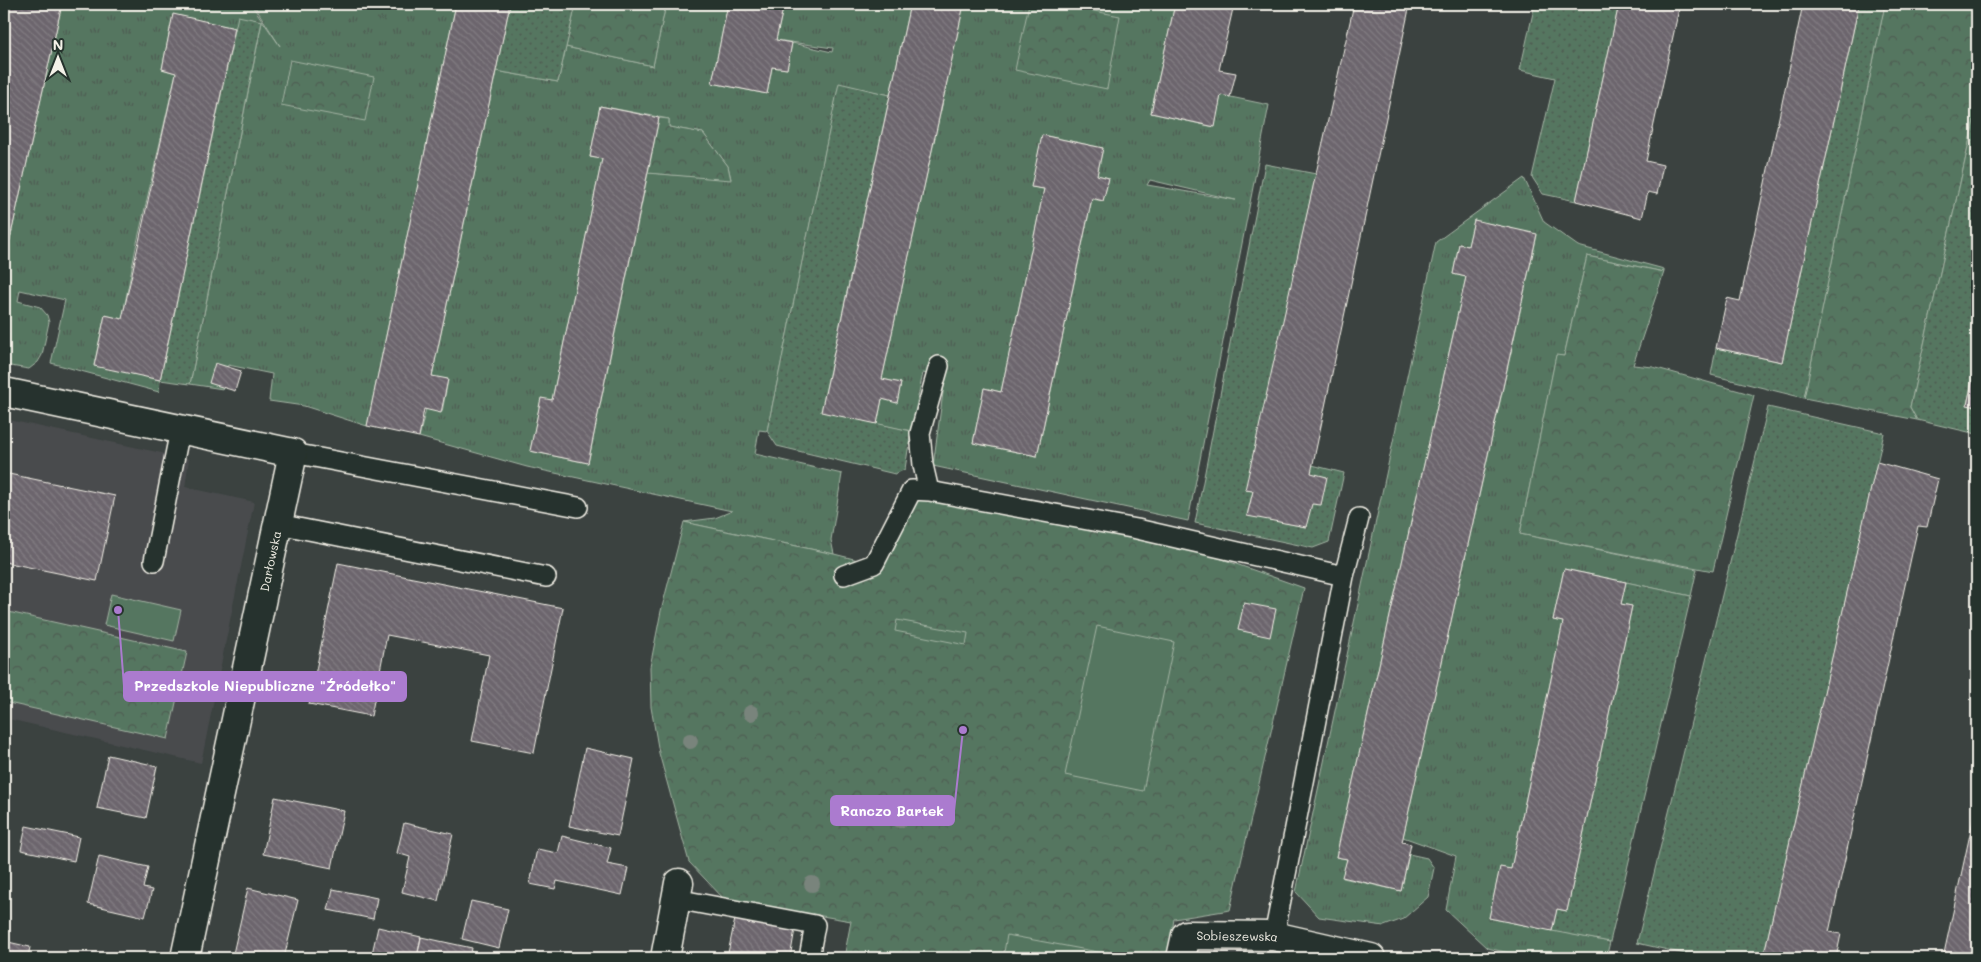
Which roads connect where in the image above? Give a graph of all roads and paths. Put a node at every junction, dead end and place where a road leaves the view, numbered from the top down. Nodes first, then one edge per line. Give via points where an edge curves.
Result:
1 (938, 366) dead end
2 (4, 392) edge
3 (180, 430) junction
4 (293, 453) junction
5 (929, 491) junction
6 (578, 507) dead end
7 (1359, 518) dead end
8 (278, 524) junction
9 (154, 561) dead end
10 (844, 576) dead end
11 (1344, 576) junction
12 (546, 577) dead end
13 (677, 891) joint
14 (1274, 936) junction
15 (185, 958) edge
16 (664, 958) edge
17 (808, 958) edge
18 (1181, 958) edge
19 (1371, 958) edge

1 - 5 lane via 920,432
2 - 3 street
3 - 4 street
3 - 9 lane
4 - 6 lane
4 - 8 street, Darłowska
5 - 10 lane via 912,490 874,564
5 - 11 lane via 1137,529
7 - 11 lane
8 - 12 lane
8 - 15 street, Darłowska
11 - 14 lane
13 - 16 street
13 - 17 lane via 815,925
14 - 18 street, Sobieszewska via 1186,935
14 - 19 street, Sobieszewska

